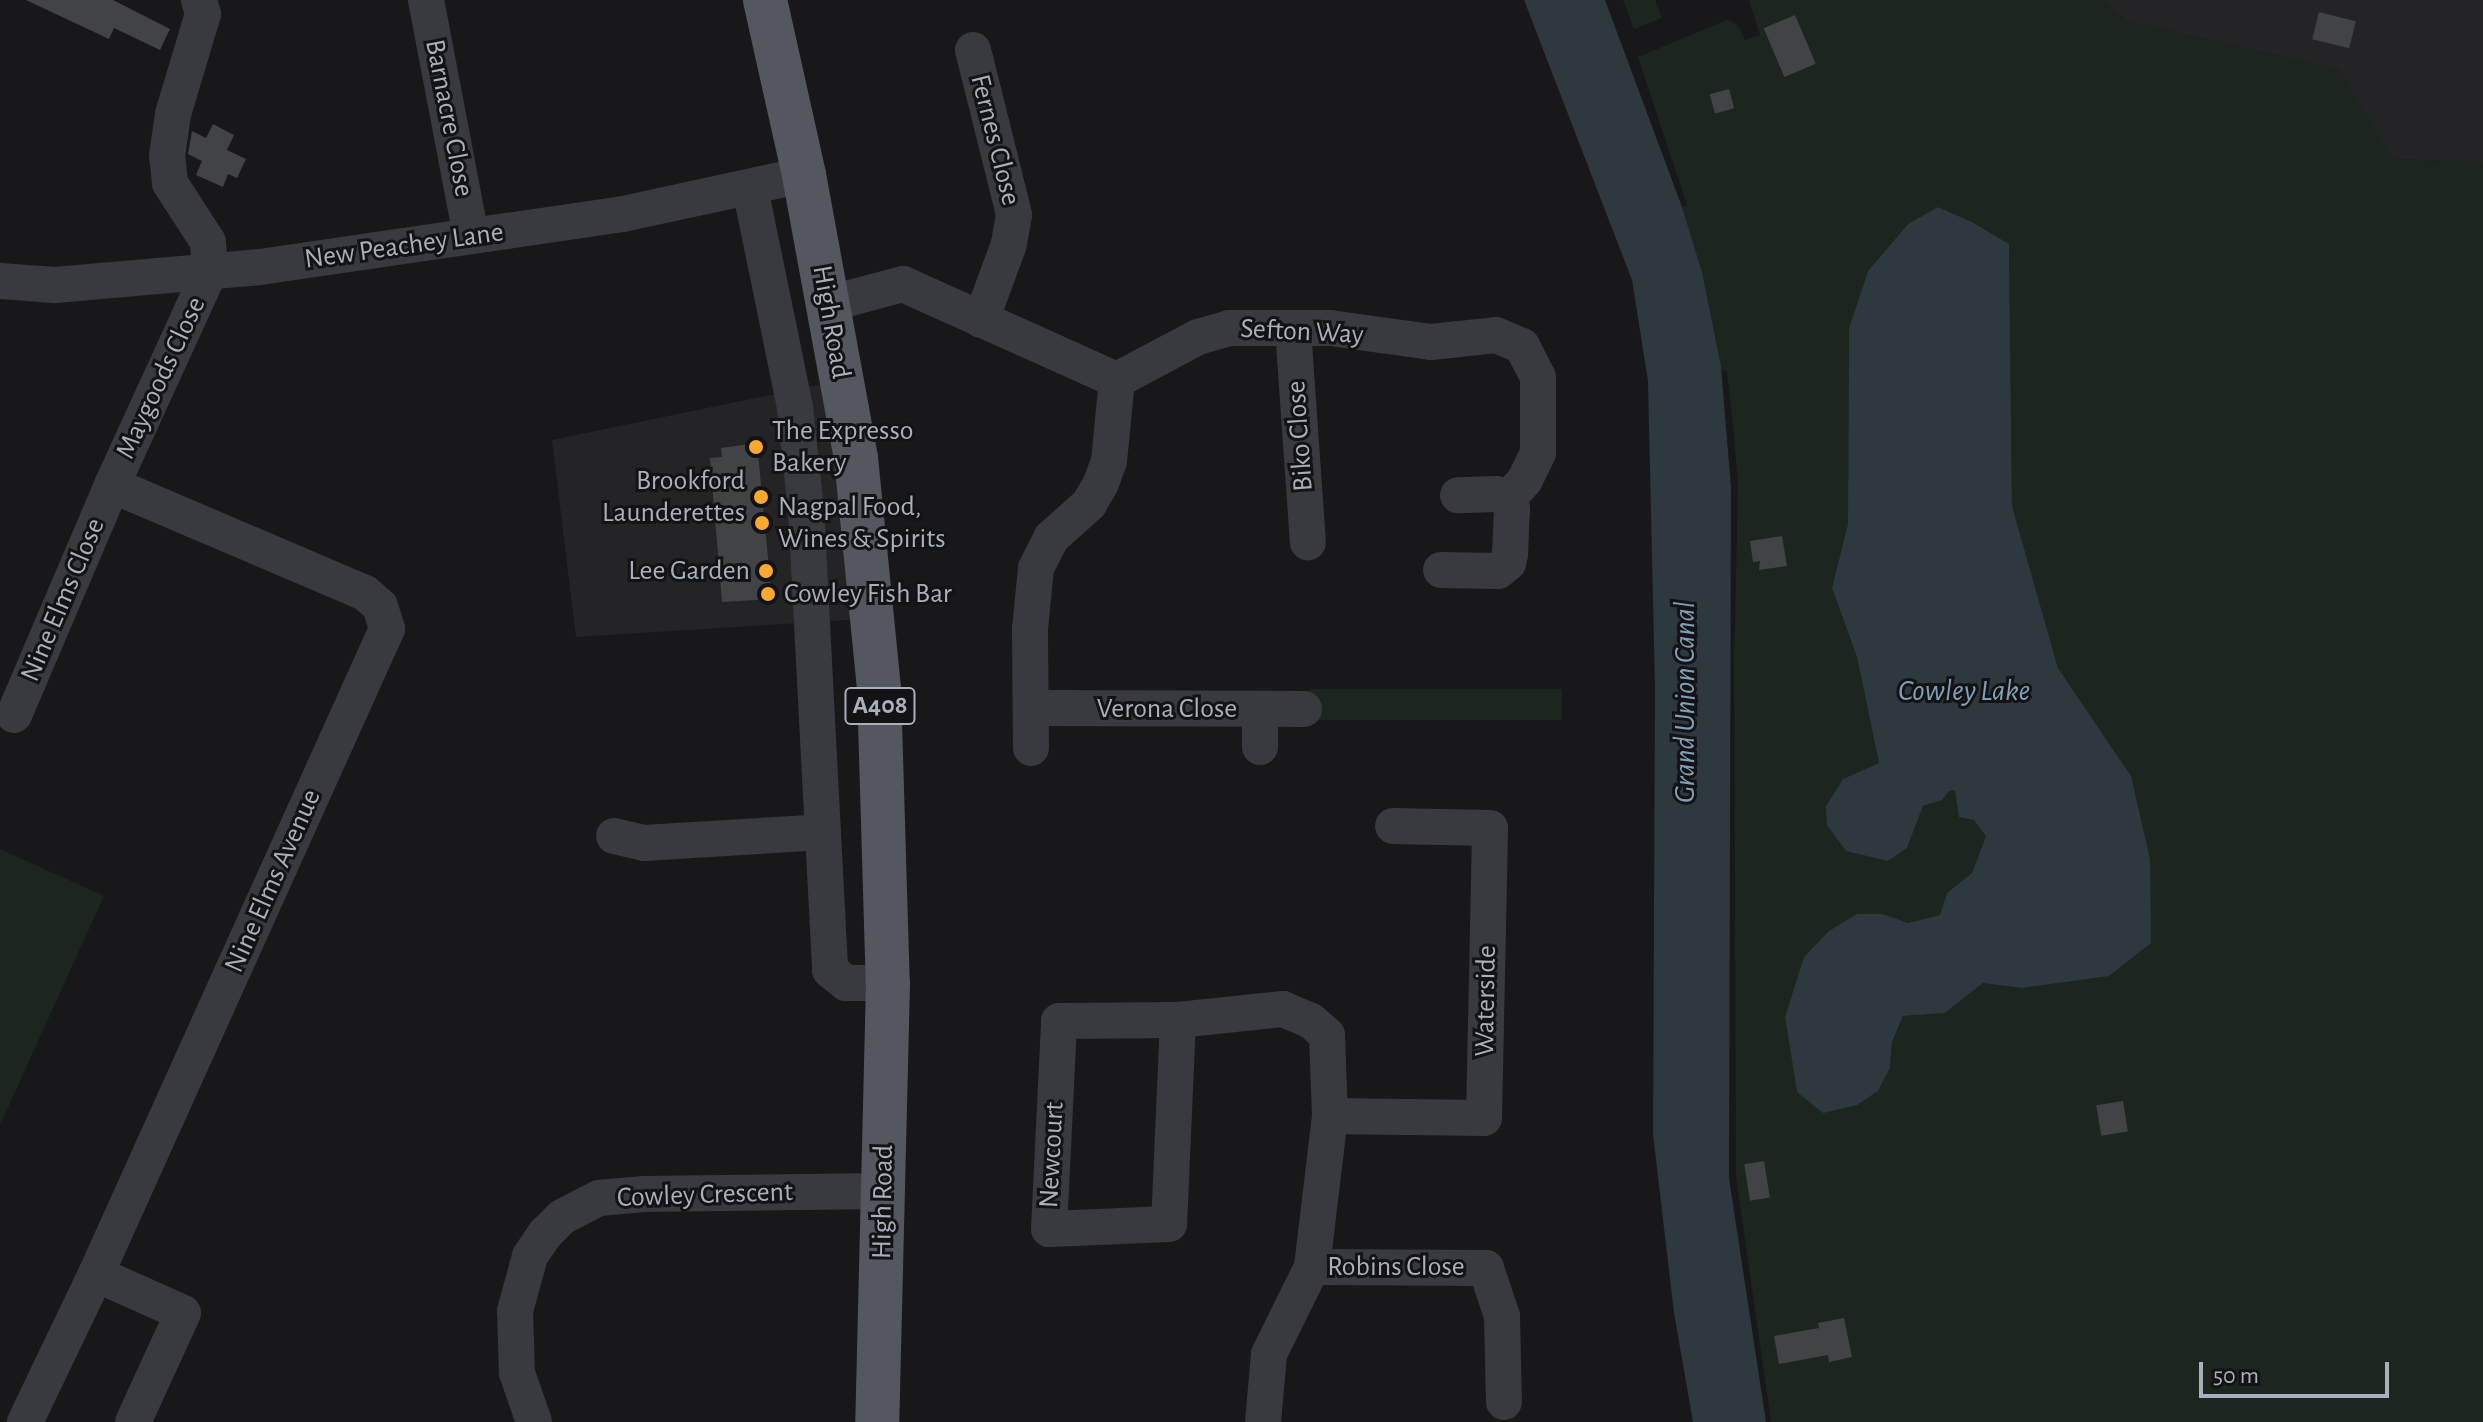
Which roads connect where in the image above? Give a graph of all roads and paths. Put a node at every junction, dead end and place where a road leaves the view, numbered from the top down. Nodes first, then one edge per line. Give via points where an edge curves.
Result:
1 (199, 0) edge
2 (426, 0) edge
3 (765, 0) edge
4 (973, 50) dead end
5 (804, 175) junction
6 (750, 188) junction
7 (471, 236) junction
8 (210, 271) junction
9 (0, 281) edge
10 (828, 304) junction
11 (981, 320) junction
12 (1293, 329) junction
13 (1117, 380) junction
14 (112, 485) junction
15 (1516, 490) junction
16 (1458, 495) dead end
17 (1308, 542) dead end
18 (1441, 570) dead end
19 (1031, 708) junction
20 (1260, 709) junction
21 (1304, 709) dead end
22 (14, 715) dead end
23 (1260, 747) dead end
24 (1031, 748) dead end
25 (1393, 826) dead end
26 (822, 832) junction
27 (614, 836) dead end
28 (888, 983) junction
29 (1178, 1020) junction
30 (1330, 1116) junction
31 (882, 1191) junction
32 (1312, 1267) junction
33 (96, 1274) junction
34 (1504, 1402) dead end
35 (30, 1420) edge
36 (133, 1422) edge
37 (534, 1422) edge
38 (877, 1422) edge
39 (1263, 1422) edge

1 - 8 street via 203,14 173,114 167,156 170,183 208,242
2 - 7 street, Barnacre Close
3 - 5 main road, High Road / A408
4 - 11 street, Fernes Close via 1014,215
5 - 6 street, New Peachey Lane
5 - 10 main road, High Road / A408
6 - 7 street, New Peachey Lane via 623,214
6 - 26 street, High Road via 795,408
7 - 8 street, New Peachey Lane
8 - 9 street, New Peachey Lane via 55,285
8 - 14 street, Maygoods Close
10 - 11 street via 903,284
10 - 28 main road, High Road / A408 via 856,458 879,688
11 - 13 street
12 - 13 street, Sefton Way via 1229,328 1198,337
12 - 15 street, Sefton Way via 1330,328 1431,342 1487,334 1522,346 1538,377 1538,453
12 - 17 street, Biko Close
13 - 19 street via 1109,461 1101,483 1089,504 1051,538 1036,568
14 - 22 street, Nine Elms Close
14 - 33 street, Nine Elms Avenue via 365,593 380,606 387,629
15 - 16 street
15 - 18 street via 1504,568
19 - 20 street, Verona Close
19 - 24 street
20 - 21 street, Verona Close
20 - 23 street
25 - 30 street, Waterside via 1490,823 1484,1118
26 - 27 street via 644,843
26 - 28 street, High Road via 830,970 844,982
28 - 31 main road, High Road / A408
29 - 29 street, Newcourt via 1059,1021 1049,1229 1169,1224
29 - 30 street, Newcourt via 1283,1009 1311,1021 1327,1035
30 - 32 street, Newcourt
31 - 37 street, Cowley Crescent via 599,1198 562,1217 530,1256 515,1311 517,1373
31 - 38 main road, High Road / A408
32 - 34 street, Robins Close via 1486,1268 1502,1316
32 - 39 street, Newcourt via 1269,1354
33 - 35 street, Nine Elms Avenue
33 - 36 street via 183,1313

